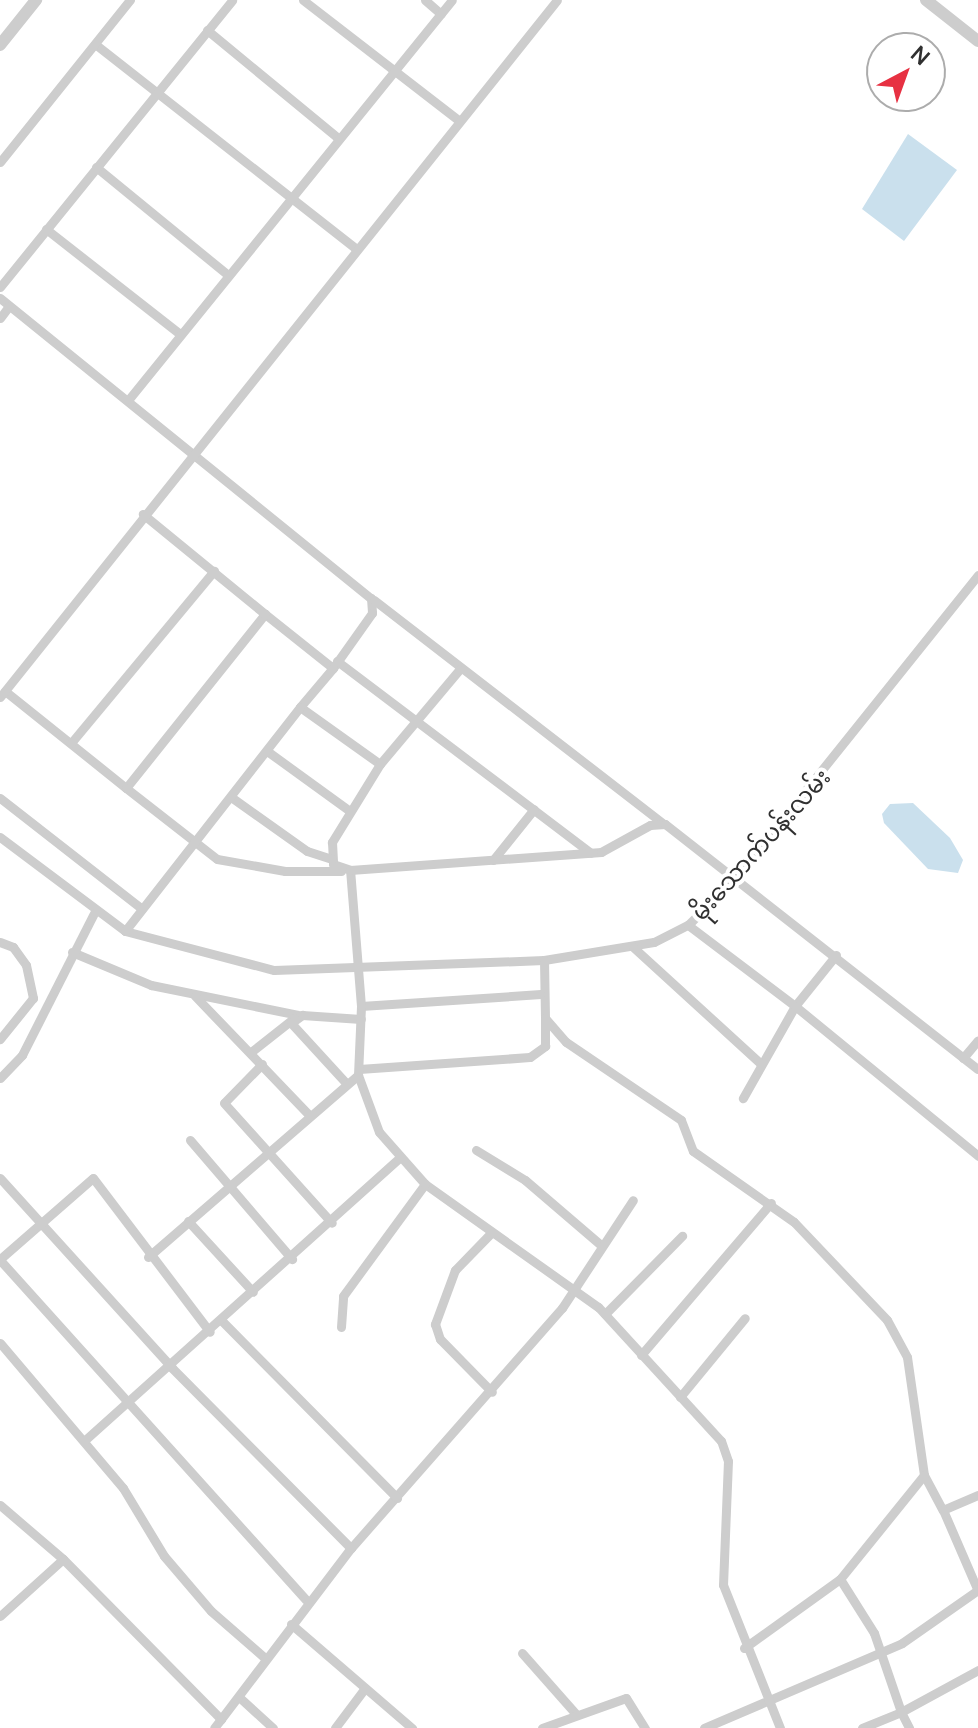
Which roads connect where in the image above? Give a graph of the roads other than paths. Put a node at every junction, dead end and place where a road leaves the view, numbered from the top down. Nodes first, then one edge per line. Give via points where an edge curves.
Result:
1 (36, 0) edge
2 (130, 0) edge
3 (232, 0) edge
4 (303, 0) edge
5 (425, 0) edge
6 (452, 0) edge
7 (557, 0) edge
8 (926, 0) edge
9 (441, 14) junction
10 (207, 30) junction
11 (978, 41) edge
12 (95, 44) junction
13 (0, 45) edge
14 (394, 73) junction
15 (157, 93) junction
16 (458, 120) junction
17 (339, 139) junction
18 (0, 162) edge
19 (96, 167) junction
20 (290, 198) junction
21 (46, 229) junction
22 (355, 248) junction
23 (228, 275) junction
24 (0, 287) edge
25 (0, 298) edge
26 (9, 306) junction
27 (0, 318) edge
28 (180, 334) junction
29 (129, 399) junction
30 (192, 451) junction
31 (143, 514) junction
32 (214, 571) junction
33 (978, 575) edge
34 (371, 598) junction
35 (265, 614) junction
36 (335, 664) junction
37 (459, 670) junction
38 (2, 694) edge
39 (300, 707) junction
40 (416, 720) junction
41 (71, 743) junction
42 (267, 751) junction
43 (380, 764) junction
44 (126, 788) junction
45 (231, 797) junction
46 (0, 798) edge
47 (347, 809) junction
48 (534, 809) junction
49 (665, 824) junction
50 (0, 837) edge
51 (194, 845) junction
52 (591, 853) junction
53 (332, 859) junction
54 (493, 860) junction
55 (350, 870) junction
56 (736, 877) junction
57 (142, 909) junction
58 (94, 913) junction
59 (688, 925) junction
60 (125, 931) junction
61 (0, 942) edge
62 (633, 947) junction
63 (72, 952) junction
64 (836, 955) junction
65 (544, 960) junction
66 (359, 971) junction
67 (541, 994) junction
68 (194, 995) junction
69 (361, 1006) junction
70 (795, 1006) junction
71 (296, 1016) junction
72 (545, 1018) junction
73 (361, 1019) junction
74 (0, 1039) edge
75 (978, 1040) edge
76 (251, 1052) junction
77 (963, 1058) junction
78 (759, 1062) junction
79 (262, 1064) junction
80 (978, 1069) edge
81 (359, 1072) junction
82 (0, 1078) edge
83 (346, 1083) junction
84 (743, 1098) dead end
85 (309, 1115) junction
86 (190, 1140) dead end
87 (476, 1150) dead end
88 (267, 1151) junction
89 (978, 1156) edge
90 (399, 1158) junction
91 (0, 1178) edge
92 (425, 1184) junction
93 (228, 1186) junction
94 (633, 1200) dead end
95 (771, 1203) junction
96 (188, 1221) junction
97 (42, 1222) junction
98 (332, 1223) junction
99 (491, 1233) junction
100 (682, 1236) dead end
101 (602, 1246) junction
102 (148, 1257) junction
103 (0, 1259) edge
104 (292, 1259) junction
105 (575, 1288) junction
106 (253, 1292) junction
107 (605, 1314) junction
108 (745, 1318) dead end
109 (222, 1321) junction
110 (341, 1327) dead end
111 (210, 1332) junction
112 (0, 1343) edge
113 (641, 1355) junction
114 (172, 1368) junction
115 (492, 1392) junction
116 (680, 1397) junction
117 (132, 1403) junction
118 (85, 1440) junction
119 (924, 1475) junction
120 (978, 1495) edge
121 (397, 1498) junction
122 (0, 1505) edge
123 (943, 1510) junction
124 (351, 1548) junction
125 (63, 1559) junction
126 (978, 1561) edge
127 (968, 1567) junction
128 (840, 1579) junction
129 (978, 1590) edge
130 (306, 1600) junction
131 (0, 1616) edge
132 (291, 1624) junction
133 (744, 1648) junction
134 (880, 1649) junction
135 (522, 1653) dead end
136 (266, 1659) junction
137 (978, 1670) edge
138 (365, 1688) junction
139 (239, 1697) junction
140 (768, 1698) junction
141 (901, 1712) junction
142 (576, 1714) junction
143 (217, 1724) edge
144 (273, 1728) edge
145 (335, 1728) edge
146 (412, 1728) edge
147 (542, 1728) edge
148 (645, 1728) edge
149 (704, 1728) edge
150 (780, 1728) edge
151 (862, 1728) edge
152 (909, 1728) edge

1 - 13 street
2 - 12 street
3 - 10 street
4 - 14 street
5 - 9 street
6 - 9 street
7 - 16 street
8 - 11 street
9 - 14 street
10 - 15 street
10 - 17 street
12 - 15 street
12 - 18 street
14 - 16 street
14 - 17 street
15 - 19 street
15 - 20 street
16 - 22 street
17 - 20 street
19 - 21 street
19 - 23 street
20 - 22 street
20 - 23 street
21 - 24 street
21 - 28 street
22 - 30 street
23 - 28 street
25 - 26 street
26 - 27 street
26 - 29 street
28 - 29 street
29 - 30 street
30 - 31 street
30 - 34 street
31 - 32 street
31 - 38 street
32 - 35 street
32 - 41 street
33 - 56 street, မိုးသောက်ပန်းလမ်း
34 - 36 street via 372,613
34 - 37 street
35 - 36 street
35 - 44 street
36 - 39 street
36 - 40 street
37 - 40 street
37 - 49 street
38 - 41 street
39 - 42 street
39 - 43 street
40 - 43 street
40 - 48 street
41 - 44 street
42 - 45 street
42 - 47 street
43 - 47 street
44 - 51 street
45 - 51 street
45 - 53 street via 307,851
46 - 57 street
47 - 53 street via 332,842
48 - 52 street
48 - 54 street
49 - 52 street
49 - 56 street
50 - 58 street, မိုးသောက်ပန်းလမ်း
51 - 55 street via 250,867
51 - 57 street
52 - 54 street
53 - 55 street
54 - 55 street
55 - 66 street
56 - 59 street, မိုးသောက်ပန်းလမ်း
56 - 64 street
57 - 60 street
58 - 60 street, မိုးသောက်ပန်းလမ်း
58 - 63 street
59 - 62 street, မိုးသောက်ပန်းလမ်း
59 - 70 street
60 - 66 street, မိုးသောက်ပန်းလမ်း via 274,970
61 - 74 street via 13,947 26,965 33,998
62 - 65 street, မိုးသောက်ပန်းလမ်း
62 - 78 street
63 - 68 street
63 - 82 street via 22,1055
64 - 70 street
64 - 77 street
65 - 66 street, မိုးသောက်ပန်းလမ်း
65 - 67 street
66 - 69 street
67 - 69 street
67 - 72 street
68 - 71 street
68 - 76 street
69 - 73 street
70 - 78 street
70 - 89 street
71 - 73 street
71 - 76 street
71 - 83 street via 292,1025
72 - 81 street via 545,1046 536,1056
72 - 95 street via 566,1042 681,1120 693,1151
73 - 81 street
75 - 77 street
76 - 79 street
77 - 80 street
78 - 84 street
79 - 85 street
79 - 88 street via 224,1103
81 - 83 street
81 - 90 street via 379,1132
83 - 85 street
85 - 88 street
86 - 93 street
87 - 101 street via 525,1180
88 - 93 street
88 - 98 street
90 - 92 street
90 - 98 street
91 - 97 street
92 - 99 street
92 - 110 street via 343,1296
93 - 96 street
93 - 104 street
94 - 101 street
95 - 113 street
95 - 119 street via 900,1339 917,1393
96 - 102 street
96 - 106 street
97 - 102 street via 93,1178
97 - 103 street
97 - 114 street
98 - 104 street
99 - 105 street
99 - 115 street via 455,1270 435,1324 440,1339
100 - 107 street
101 - 105 street
102 - 111 street
103 - 117 street
104 - 106 street
105 - 107 street
105 - 115 street
106 - 109 street
107 - 113 street
108 - 116 street
109 - 111 street
109 - 121 street
111 - 114 street
112 - 118 street
113 - 116 street
114 - 117 street
114 - 124 street
115 - 121 street
116 - 133 street via 726,1451 720,1564
117 - 118 street
117 - 130 street
118 - 136 street via 164,1556 211,1611
119 - 123 street
119 - 128 street
120 - 123 street
121 - 124 street
122 - 125 street
123 - 127 street
124 - 130 street
125 - 131 street
125 - 143 street
126 - 127 street
127 - 129 street
128 - 133 street
128 - 134 street
129 - 134 street via 913,1637
130 - 132 street
132 - 136 street
132 - 138 street
133 - 140 street
134 - 140 street
134 - 141 street
135 - 142 street
136 - 139 street
137 - 141 street
138 - 145 street
138 - 146 street
139 - 143 street
139 - 144 street
140 - 149 street
140 - 150 street
141 - 151 street
141 - 152 street
142 - 147 street
142 - 148 street via 628,1698

